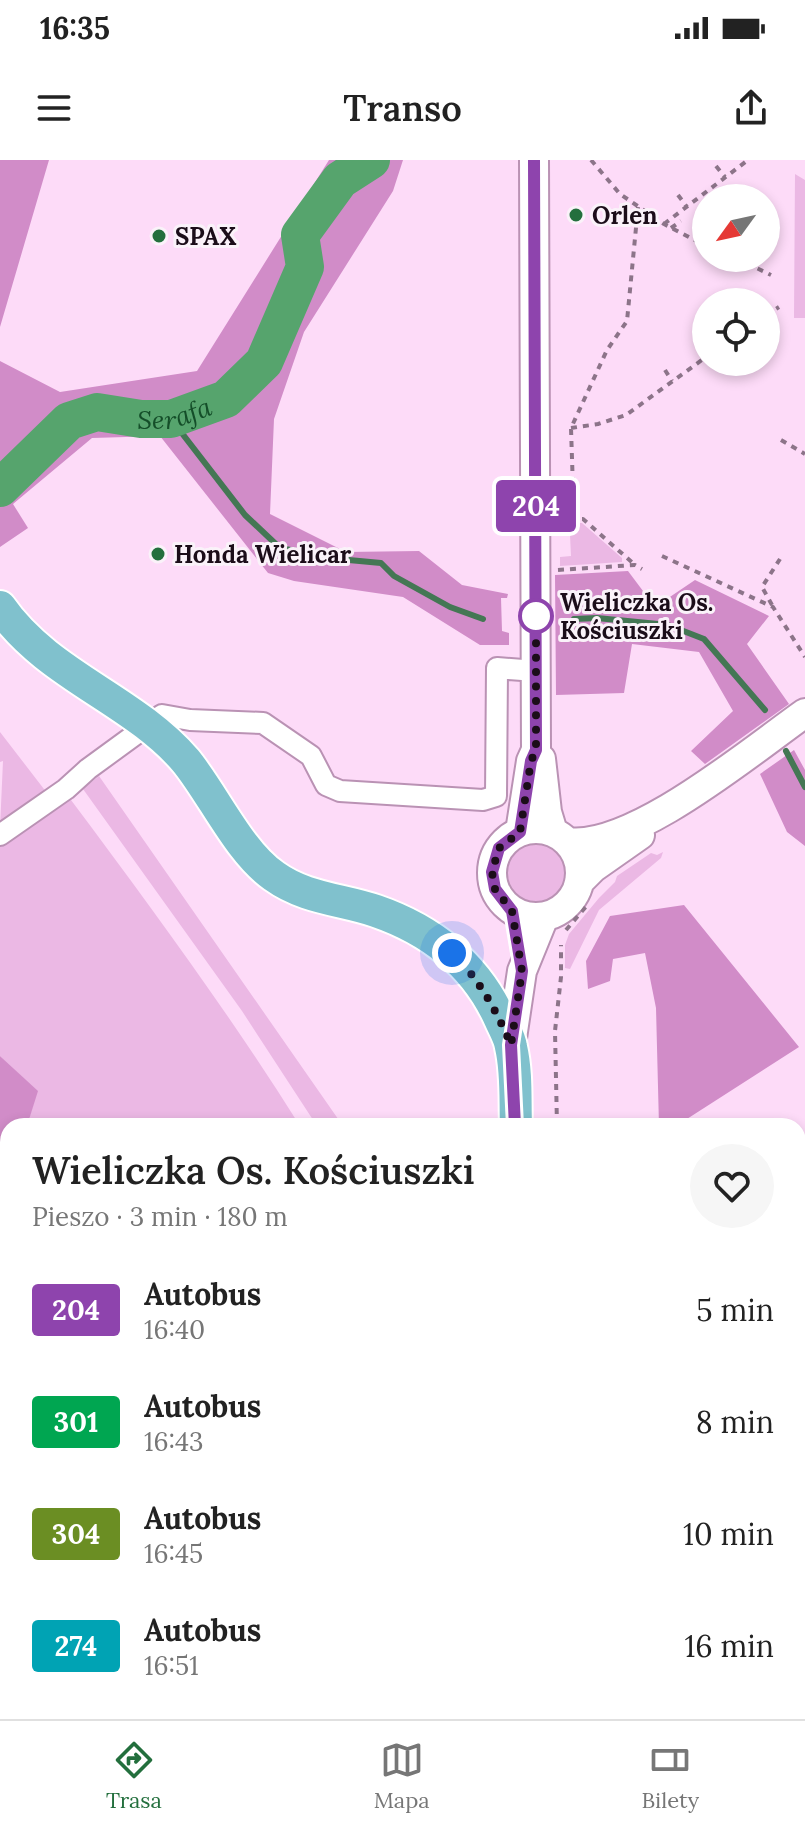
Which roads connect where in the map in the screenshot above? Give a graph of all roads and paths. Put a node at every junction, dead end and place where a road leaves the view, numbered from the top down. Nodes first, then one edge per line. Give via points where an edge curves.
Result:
1 (534, 160) edge
2 (591, 160) edge
3 (748, 160) edge
4 (716, 166) dead end
5 (725, 177) junction
6 (678, 195) dead end
7 (638, 207) junction
8 (687, 207) junction
9 (681, 221) dead end
10 (664, 224) junction
11 (671, 228) junction
12 (692, 239) edge
13 (765, 272) edge
14 (771, 275) dead end
15 (692, 367) edge
16 (665, 370) dead end
17 (672, 381) junction
18 (571, 428) junction
19 (781, 440) dead end
20 (805, 454) edge
21 (563, 475) dead end
22 (573, 475) junction
23 (558, 519) dead end
24 (574, 519) junction
25 (662, 556) dead end
26 (780, 559) dead end
27 (635, 565) junction
28 (642, 569) dead end
29 (566, 570) dead end
30 (0, 607) edge
31 (773, 607) junction
32 (805, 657) edge
33 (536, 671) junction
34 (805, 713) edge
35 (145, 725) junction
36 (536, 750) junction
37 (653, 819) junction
38 (520, 832) junction
39 (0, 835) edge
40 (560, 837) junction
41 (586, 890) junction
42 (512, 911) junction
43 (556, 930) junction
44 (522, 971) junction
45 (511, 1045) junction
46 (516, 1118) edge
47 (557, 1118) edge

1 - 33 main road
2 - 7 path
3 - 5 path
4 - 5 path
5 - 8 path
6 - 8 path
7 - 10 path
7 - 18 path via 627,321 607,350
8 - 10 path
9 - 11 path
10 - 11 path
11 - 12 path
13 - 14 path
15 - 17 path
16 - 17 path
17 - 18 path via 626,415
18 - 22 path
19 - 20 path
21 - 22 path
22 - 24 path
23 - 24 path
24 - 27 path via 583,519
25 - 31 path
26 - 31 path via 762,587
27 - 28 path
27 - 29 path
30 - 35 main road via 38,650
31 - 32 path
33 - 35 street via 497,668 496,796 483,800 340,791 326,785 311,756 263,723 162,715
33 - 36 main road
34 - 37 main road
35 - 39 street
35 - 45 main road via 185,760 267,871 304,894 375,910 409,924 452,953 484,991
36 - 38 main road
36 - 40 main road via 543,763 547,812
37 - 40 main road via 580,844
37 - 41 main road via 641,835 593,868
38 - 40 main road via 536,829
38 - 42 main road via 499,848 492,872 495,889
40 - 41 main road via 577,857
41 - 43 path
41 - 43 main road via 567,905
42 - 43 main road
42 - 44 main road
43 - 44 main road
43 - 47 path via 561,977 555,1031
44 - 45 main road
45 - 46 main road

